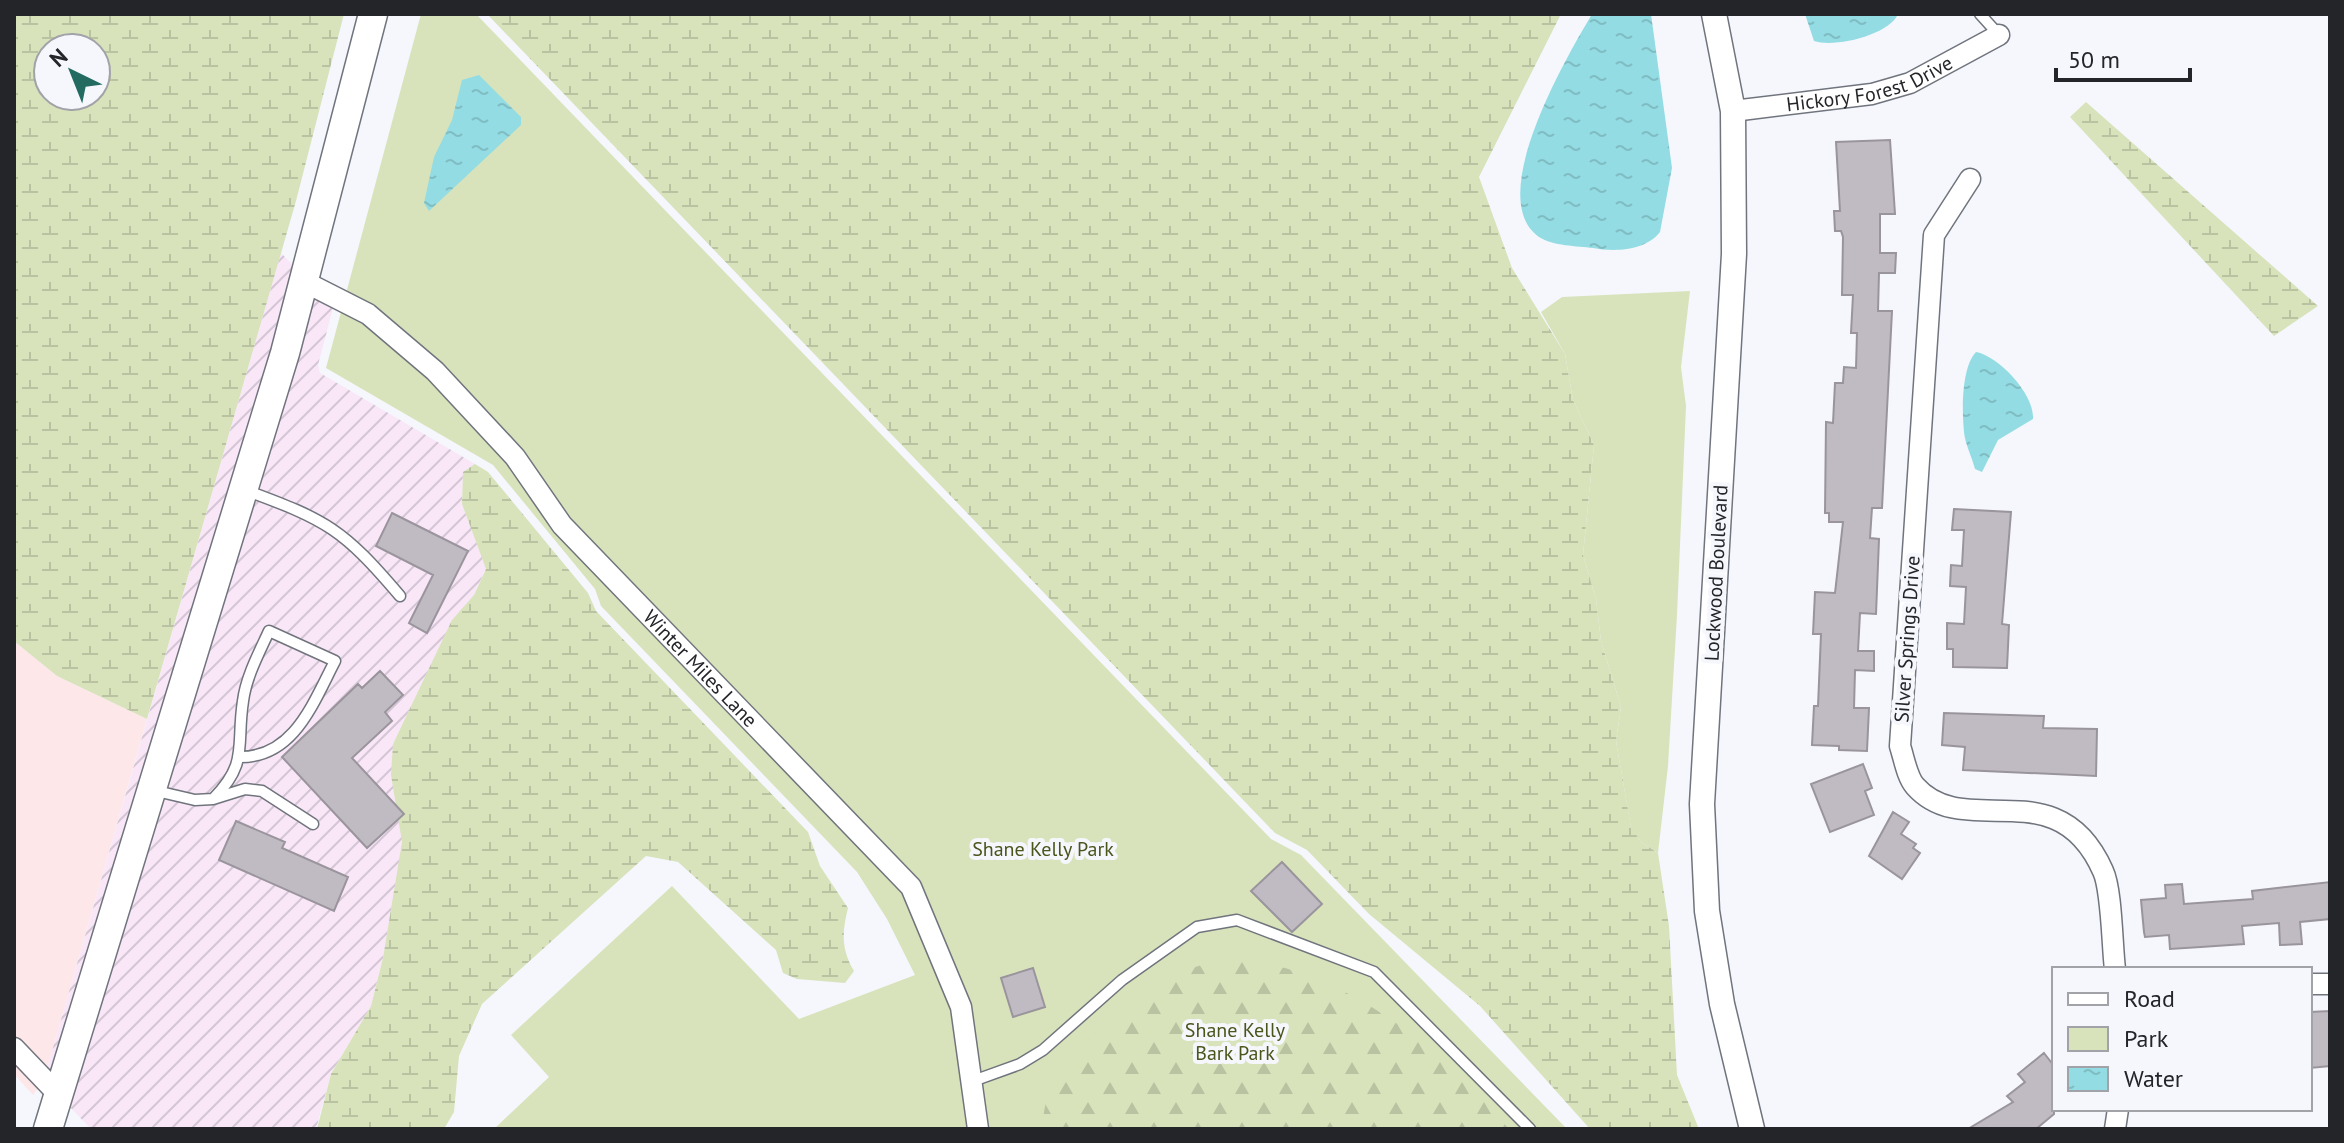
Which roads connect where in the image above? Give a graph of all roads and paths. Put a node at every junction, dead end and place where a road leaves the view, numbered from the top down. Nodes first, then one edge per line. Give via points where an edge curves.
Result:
1 (373, 14) edge
2 (1714, 14) edge
3 (1980, 14) edge
4 (1999, 35) joint
5 (1733, 111) junction
6 (1970, 179) dead end
7 (305, 282) junction
8 (243, 489) junction
9 (400, 596) dead end
10 (239, 757) junction
11 (150, 790) junction
12 (213, 799) junction
13 (313, 824) dead end
14 (2115, 967) edge
15 (14, 1048) edge
16 (973, 1081) junction
17 (57, 1093) junction
18 (48, 1129) edge
19 (978, 1129) edge
20 (1530, 1129) edge
21 (1752, 1129) edge

1 - 7 main road
2 - 5 street, Lockwood Boulevard
3 - 4 lane
4 - 5 street, Hickory Forest Drive via 1910,83 1872,94
5 - 21 street, Lockwood Boulevard via 1734,254 1702,804 1707,911 1722,1004
6 - 14 street, Silver Springs Drive via 1934,235 1900,746 1914,784 1941,806 2039,811 2075,829 2104,873
7 - 8 main road
7 - 16 street, Winter Miles Lane via 368,314 435,371 515,457 562,525 911,887 961,1007
8 - 9 lane via 330,524 358,547
8 - 11 main road
10 - 10 lane via 242,702 269,631 335,661 301,727 262,758
10 - 12 lane via 231,781
11 - 12 lane
11 - 17 main road
12 - 13 lane via 245,789 262,791
15 - 17 street
16 - 19 street, Winter Miles Lane
16 - 20 lane via 1043,1050 1122,980 1197,927 1237,920 1374,972
17 - 18 main road

